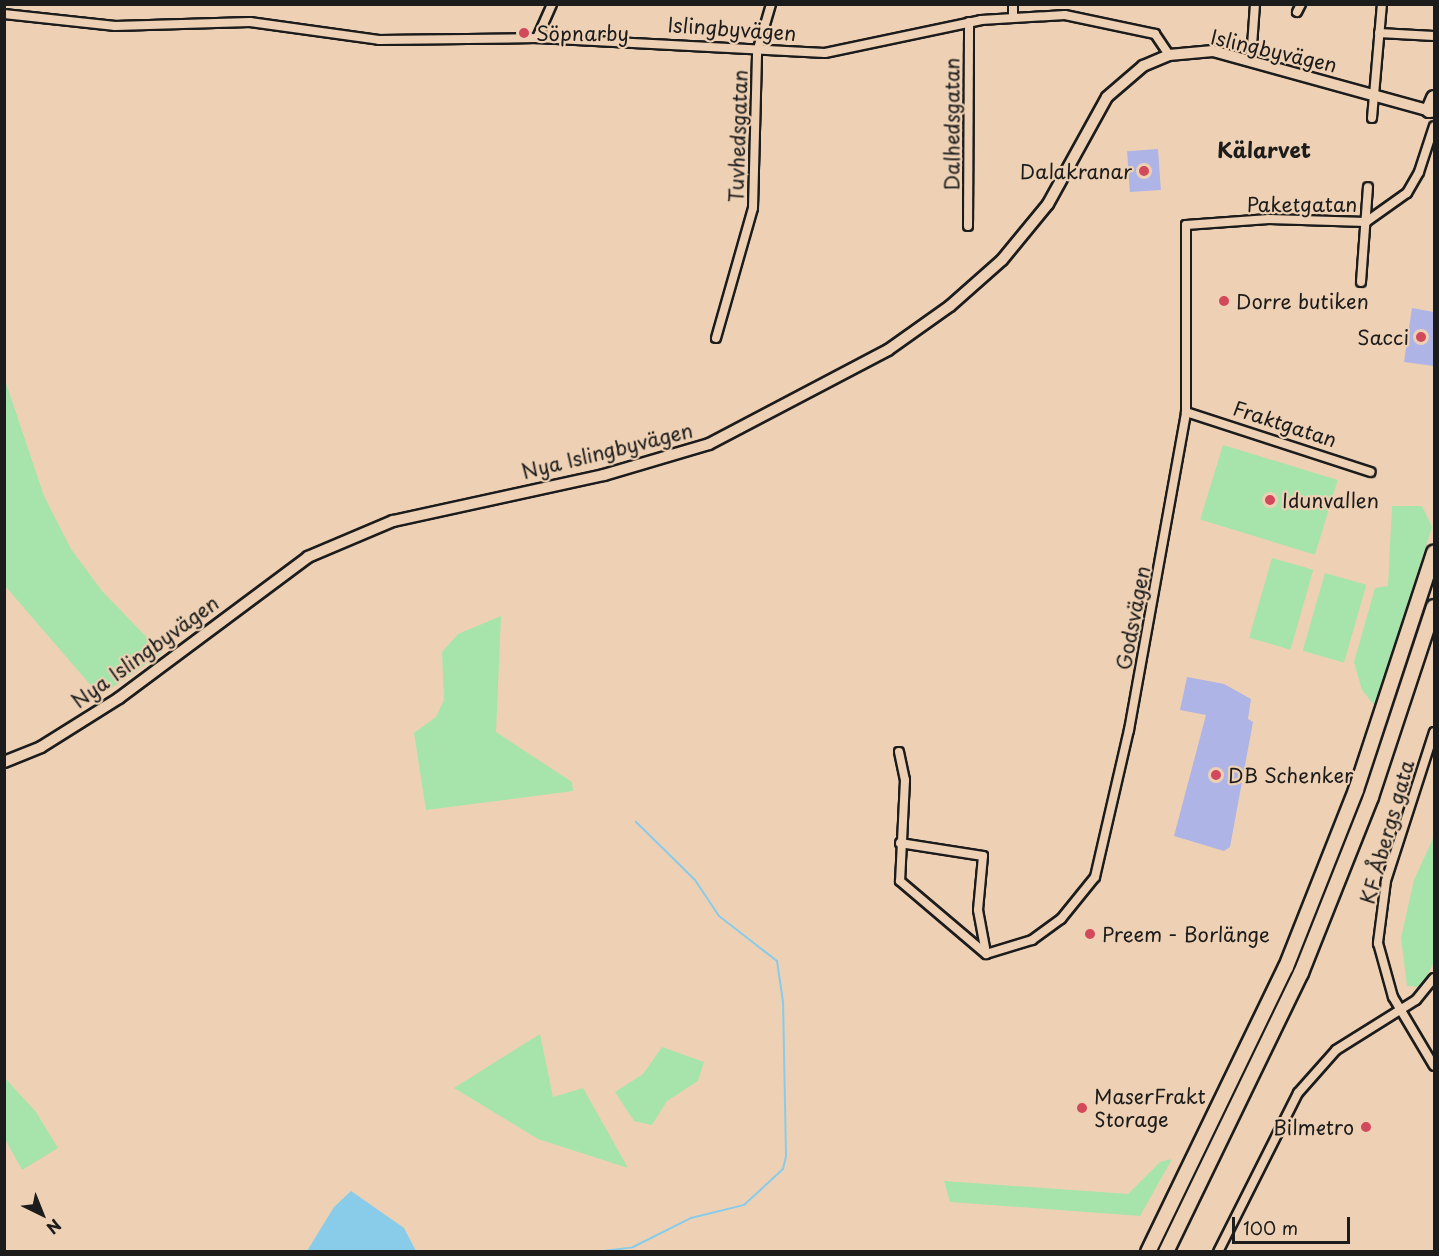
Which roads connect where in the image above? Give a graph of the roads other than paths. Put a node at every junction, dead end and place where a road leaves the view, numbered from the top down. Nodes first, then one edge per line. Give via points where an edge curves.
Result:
1 (552, 4) edge
2 (771, 4) edge
3 (1013, 4) edge
4 (1255, 4) edge
5 (1382, 4) edge
6 (4, 14) edge
7 (1013, 16) junction
8 (969, 22) junction
9 (1379, 33) junction
10 (1434, 36) edge
11 (537, 38) junction
12 (758, 52) junction
13 (1170, 55) junction
14 (1251, 60) junction
15 (1374, 94) junction
16 (1433, 107) edge
17 (1372, 118) dead end
18 (1434, 126) edge
19 (1368, 187) dead end
20 (1366, 222) junction
21 (1186, 225) joint
22 (968, 226) dead end
23 (1361, 282) dead end
24 (716, 338) dead end
25 (1186, 412) junction
26 (1371, 472) dead end
27 (1434, 553) edge
28 (1434, 607) edge
29 (1434, 732) edge
30 (899, 752) dead end
31 (4, 762) edge
32 (900, 843) junction
33 (986, 954) junction
34 (1434, 978) edge
35 (1400, 1010) junction
36 (1434, 1066) edge
37 (1148, 1251) edge
38 (1166, 1251) edge
39 (1218, 1251) edge

1 - 11 street
2 - 12 street, Tuvhedsgatan
3 - 7 street
4 - 14 street
5 - 9 street
6 - 11 street, Islingbyvägen via 115,26 250,22 379,40
7 - 8 street, Islingbyvägen
7 - 13 street, Islingbyvägen via 1065,15 1155,34
8 - 12 street, Islingbyvägen via 825,52
8 - 22 street, Dalhedsgatan
9 - 10 street
9 - 15 street
11 - 12 street, Islingbyvägen
12 - 24 street, Tuvhedsgatan via 753,208
13 - 14 street, Islingbyvägen via 1213,51
13 - 31 street, Nya Islingbyvägen via 1143,66 1107,97 1048,204 1002,260 888,350 709,444 604,475 393,521 308,557 119,698 41,747
14 - 15 street, Islingbyvägen
15 - 16 street, Islingbyvägen
15 - 17 street
18 - 20 street, Paketgatan via 1424,162 1407,193
19 - 20 street
20 - 21 street, Paketgatan via 1269,219
20 - 23 street
21 - 25 street, Godsvägen
25 - 26 street, Fraktgatan
25 - 33 street, Godsvägen via 1129,730 1095,877 1061,919 1032,940
27 - 37 highway via 1356,790 1286,967
28 - 38 highway via 1371,797 1310,951 1230,1126
29 - 35 street, KF Åbergs gata via 1386,881 1378,926 1381,961
30 - 32 street via 905,780
32 - 33 street via 897,871 904,888
32 - 33 street via 983,856 978,910
34 - 35 street
35 - 36 street, KF Åbergs gata
35 - 39 street via 1336,1050 1298,1093

